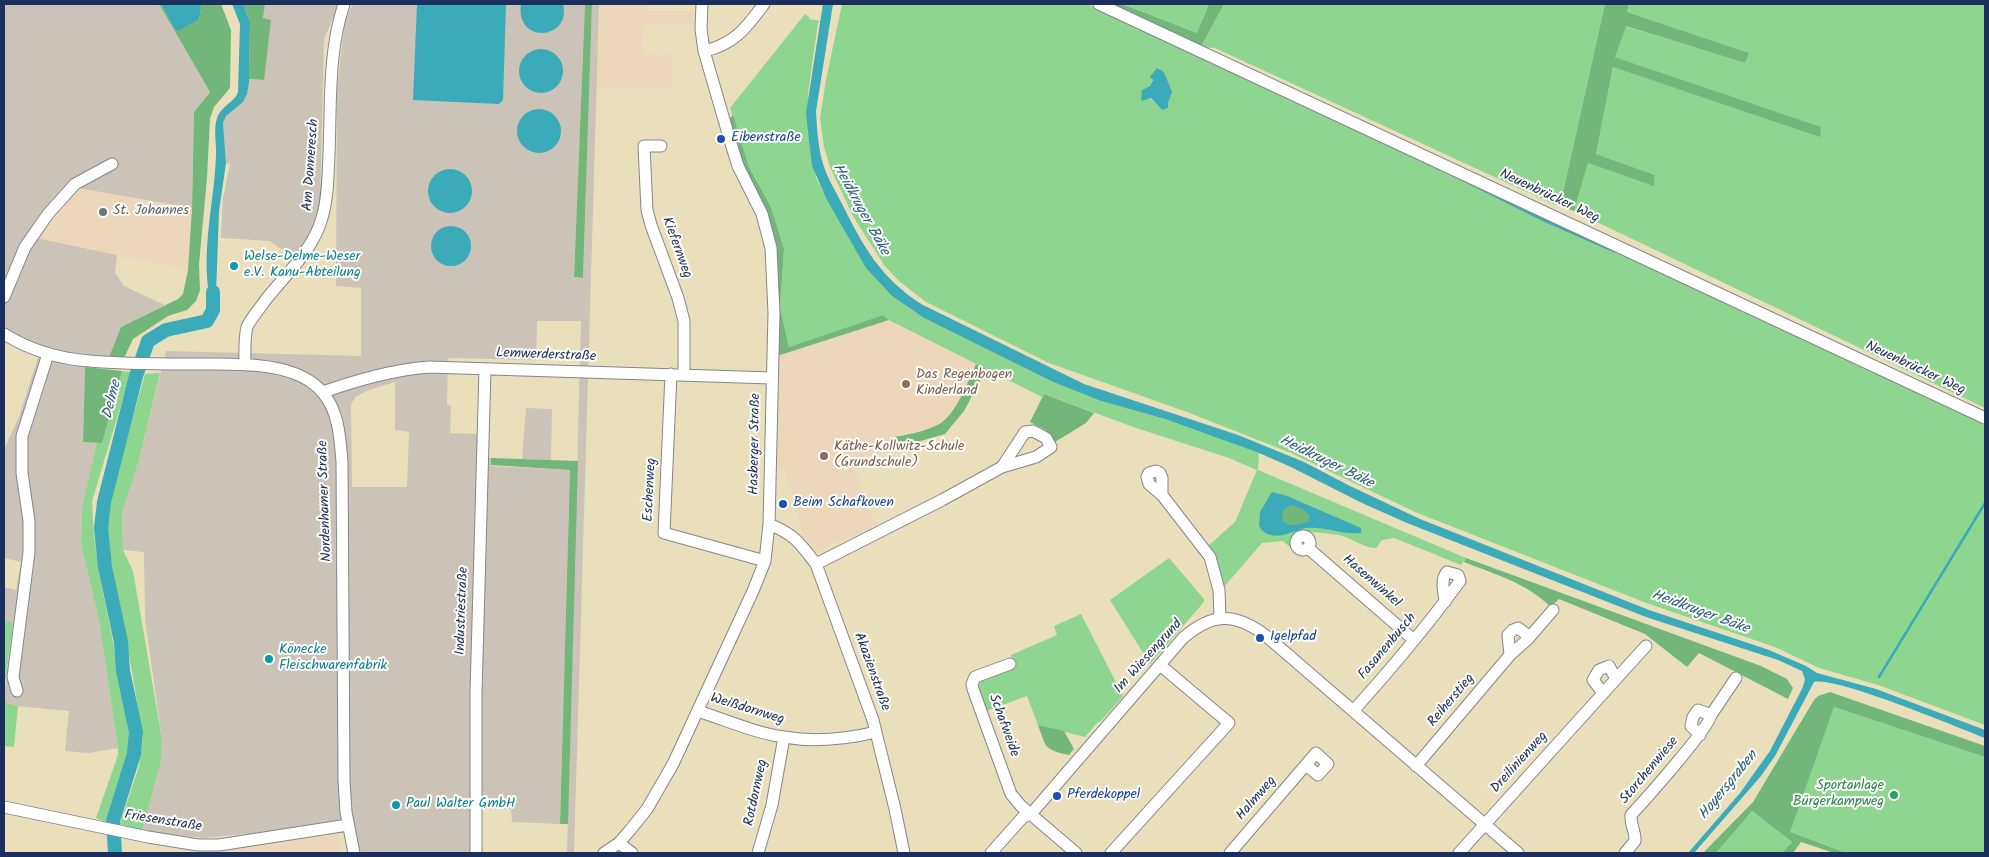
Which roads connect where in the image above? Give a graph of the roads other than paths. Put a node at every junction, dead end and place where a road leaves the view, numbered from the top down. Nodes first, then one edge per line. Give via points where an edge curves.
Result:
1 (344, 4) edge
2 (702, 4) edge
3 (764, 4) edge
4 (1099, 4) edge
5 (704, 51) junction
6 (661, 146) dead end
7 (112, 164) dead end
8 (4, 297) edge
9 (4, 334) edge
10 (48, 354) junction
11 (245, 365) junction
12 (485, 369) junction
13 (671, 374) junction
14 (684, 375) junction
15 (772, 378) junction
16 (323, 392) junction
17 (1985, 418) edge
18 (1002, 467) dead end
19 (1162, 495) dead end
20 (770, 524) junction
21 (1308, 548) dead end
22 (764, 561) junction
23 (816, 564) junction
24 (1445, 602) dead end
25 (1553, 610) dead end
26 (1220, 618) junction
27 (1414, 640) junction
28 (1527, 640) junction
29 (1646, 646) dead end
30 (1510, 655) junction
31 (1010, 664) dead end
32 (1160, 665) junction
33 (1736, 678) dead end
34 (1616, 679) junction
35 (17, 691) dead end
36 (1603, 693) junction
37 (698, 710) junction
38 (1354, 710) junction
39 (1711, 716) junction
40 (876, 732) junction
41 (1700, 735) junction
42 (784, 737) junction
43 (1306, 765) dead end
44 (1416, 766) junction
45 (4, 807) edge
46 (1031, 814) junction
47 (1485, 824) junction
48 (348, 825) junction
49 (619, 843) junction
50 (354, 853) edge
51 (476, 853) edge
52 (604, 853) edge
53 (632, 853) edge
54 (758, 853) edge
55 (904, 853) edge
56 (991, 853) edge
57 (1076, 853) edge
58 (1112, 853) edge
59 (1230, 853) edge
60 (1459, 853) edge
61 (1518, 853) edge
62 (1624, 853) edge

1 - 11 street, Am Donneresch via 333,51 327,194 322,219 303,255 248,326
2 - 5 street, Hasberger Straße
3 - 5 street via 730,42
4 - 17 street, Neuenbrücker Weg
5 - 15 street, Hasberger Straße via 738,166 770,238
6 - 14 street, Kiefernweg via 644,146 645,197 651,225 684,321
7 - 8 street via 75,184 48,214 25,247
9 - 10 street, Nordenhamer Straße
10 - 11 street, Nordenhamer Straße via 90,361
10 - 35 street via 22,436 29,552 13,677
11 - 16 street, Nordenhamer Straße via 292,373 305,378
12 - 13 street, Lemwerderstraße
12 - 16 street, Lemwerderstraße via 406,369
12 - 51 street, Industriestraße via 476,694
13 - 14 street, Lemwerderstraße
13 - 22 street, Eschenweg via 664,533
14 - 15 street, Lemwerderstraße
15 - 20 street, Hasberger Straße
16 - 48 street, Nordenhamer Straße via 336,415 342,462 344,781
18 - 23 street
19 - 26 street via 1210,557 1218,590
20 - 22 street, Hasberger Straße
20 - 23 street, Akazienstraße via 788,532
21 - 27 street, Hasenwinkel
22 - 37 street, Hasberger Straße
23 - 40 street, Akazienstraße
24 - 27 street, Fasanenbusch
25 - 28 street, Reiherstieg
26 - 32 street, Im Wiesengrund via 1196,627
26 - 38 street via 1253,626
27 - 38 street, Fasanenbusch
28 - 30 street, Reiherstieg
28 - 30 street via 1526,634 1518,628 1514,630 1508,636
29 - 34 street, Dreilinienweg
30 - 44 street, Reiherstieg
31 - 46 street, Schafweide via 975,677 972,684 1011,794
32 - 46 street, Im Wiesengrund
32 - 58 street via 1229,722
33 - 39 street, Storchenwiese
34 - 36 street, Dreilinienweg
34 - 36 street via 1609,666 1598,670 1593,680
36 - 47 street, Dreilinienweg
37 - 42 street, Weißdornweg
37 - 49 street, Hasberger Straße via 663,784
38 - 44 street
39 - 41 street, Storchenwiese via 1711,721
39 - 41 street, Storchenwiese via 1698,710 1693,717 1691,726
40 - 42 street, Weißdornweg via 838,738
40 - 55 street, Akazienstraße
41 - 62 street, Storchenwiese via 1631,815 1635,841
42 - 54 street, Rotdornweg via 772,805
43 - 59 street, Halmweg
44 - 47 street
45 - 48 street, Friesenstraße via 198,845 219,845
46 - 56 street, Im Wiesengrund via 1023,817
46 - 57 street
47 - 60 street, Dreilinienweg
47 - 61 street
48 - 50 street, Nordenhamer Straße
49 - 52 street, Hasberger Straße
49 - 53 street

